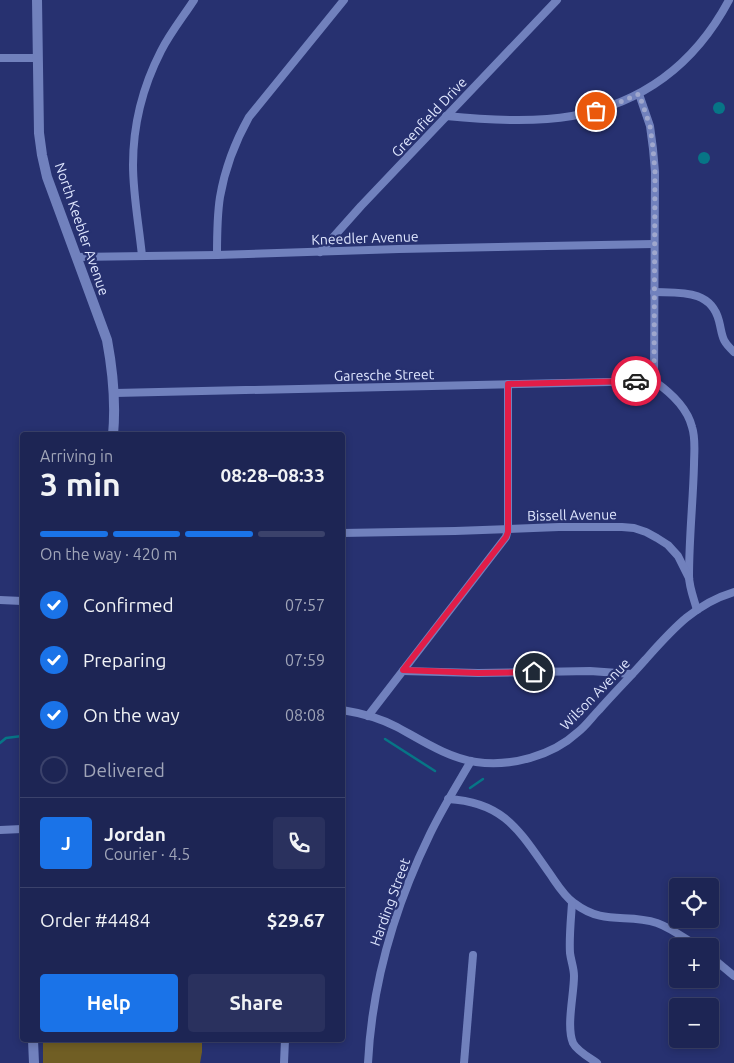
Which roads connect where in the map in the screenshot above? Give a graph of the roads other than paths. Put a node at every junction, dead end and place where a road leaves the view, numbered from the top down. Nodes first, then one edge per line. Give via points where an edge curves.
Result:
1 (37, 0) edge
2 (194, 0) edge
3 (344, 0) edge
4 (557, 0) edge
5 (729, 0) edge
6 (0, 58) edge
7 (38, 58) junction
8 (639, 94) junction
9 (446, 116) junction
10 (654, 244) junction
11 (320, 252) junction
12 (217, 255) junction
13 (142, 256) junction
14 (76, 257) junction
15 (654, 292) junction
16 (734, 352) edge
17 (654, 381) junction
18 (508, 384) junction
19 (115, 393) junction
20 (113, 432) edge
21 (508, 529) junction
22 (345, 533) edge
23 (689, 578) junction
24 (734, 592) edge
25 (0, 600) edge
26 (20, 600) edge
27 (697, 610) junction
28 (403, 670) junction
29 (632, 674) junction
30 (345, 711) edge
31 (368, 716) junction
32 (471, 761) junction
33 (448, 799) junction
34 (20, 829) edge
35 (0, 830) edge
36 (572, 902) junction
37 (683, 938) edge
38 (473, 955) dead end
39 (719, 964) edge
40 (734, 976) edge
41 (33, 1042) edge
42 (285, 1042) edge
43 (34, 1063) edge
44 (284, 1063) edge
45 (368, 1063) edge
46 (464, 1063) edge
47 (597, 1063) edge

1 - 7 street, North Keebler Avenue
2 - 13 street via 152,71 138,116 133,163
3 - 12 street via 249,117 238,136 220,198
4 - 9 street, Greenfield Drive
5 - 8 street via 712,30 694,52
6 - 7 street
7 - 14 street, North Keebler Avenue via 38,121 42,155
8 - 9 street via 596,111 572,116 510,120
8 - 10 street via 650,126 653,148
9 - 11 street, Greenfield Drive
10 - 11 street, Kneedler Avenue
10 - 15 street
11 - 12 street, Kneedler Avenue
12 - 13 street, Kneedler Avenue
13 - 14 street, Kneedler Avenue
14 - 19 street, North Keebler Avenue via 107,340
15 - 16 street via 690,293 706,301 717,316 721,335
15 - 17 street
17 - 18 street, Garesche Street
17 - 23 street via 675,398 693,427
18 - 19 street, Garesche Street
18 - 21 street
19 - 20 street, North Keebler Avenue
21 - 22 street, Bissell Avenue
21 - 23 street, Bissell Avenue via 634,528 668,545 678,556
21 - 28 street via 506,537
23 - 27 street
24 - 27 street, Wilson Avenue
25 - 26 street
27 - 29 street, Wilson Avenue via 674,627
28 - 29 street
28 - 31 street
29 - 32 street, Wilson Avenue via 579,732 557,747 508,762
30 - 31 street, Wilson Avenue
31 - 32 street, Wilson Avenue
32 - 33 street, Harding Street
33 - 36 street via 475,802 511,822
33 - 45 street, Harding Street via 413,872 388,941 372,1011
34 - 35 street
36 - 37 street via 594,915 659,924
36 - 47 street via 573,1043
38 - 46 street
39 - 40 street
41 - 43 street
42 - 44 street

